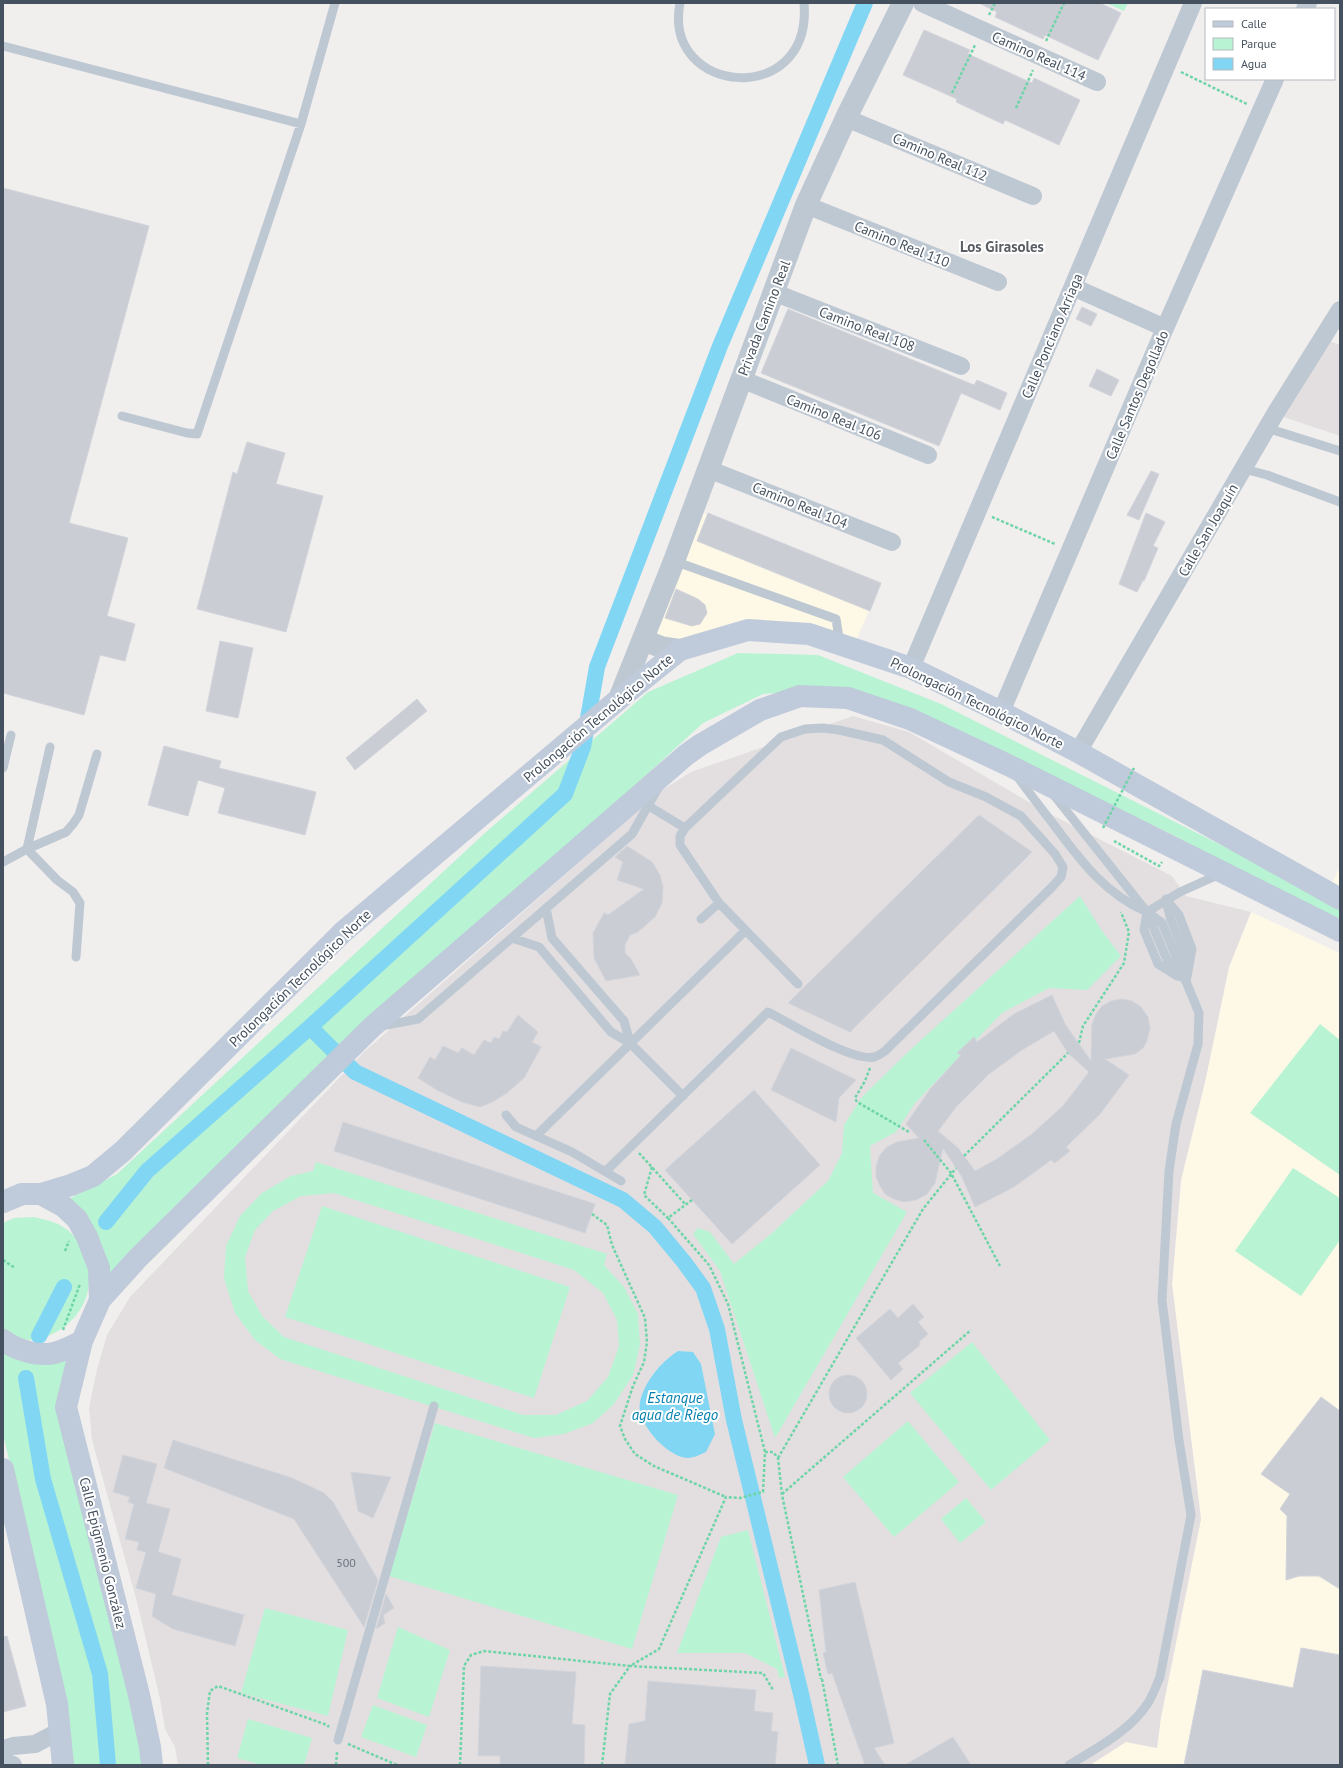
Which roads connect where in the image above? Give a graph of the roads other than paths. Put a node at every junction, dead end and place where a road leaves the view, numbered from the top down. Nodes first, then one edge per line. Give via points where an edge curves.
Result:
1 (335, 3) edge
2 (680, 3) edge
3 (804, 3) edge
4 (903, 3) edge
5 (922, 3) edge
6 (1193, 3) edge
7 (3, 46) edge
8 (1275, 80) edge
9 (1097, 82) dead end
10 (846, 118) junction
11 (301, 124) junction
12 (1033, 196) dead end
13 (806, 205) junction
14 (998, 282) dead end
15 (1073, 287) junction
16 (773, 292) junction
17 (1340, 310) edge
18 (1165, 328) junction
19 (961, 366) dead end
20 (741, 379) junction
21 (122, 416) dead end
22 (1267, 428) junction
23 (1340, 452) edge
24 (928, 455) dead end
25 (708, 469) junction
26 (1244, 469) junction
27 (1340, 502) edge
28 (892, 542) dead end
29 (674, 562) junction
30 (643, 640) junction
31 (840, 644) junction
32 (680, 650) junction
33 (911, 668) junction
34 (612, 706) junction
35 (1001, 712) junction
36 (11, 735) dead end
37 (50, 747) dead end
38 (1078, 752) junction
39 (97, 754) dead end
40 (1008, 765) junction
41 (3, 768) edge
42 (1044, 783) junction
43 (641, 803) junction
44 (684, 828) junction
45 (27, 848) junction
46 (3, 862) edge
47 (1223, 872) junction
48 (1166, 899) junction
49 (1340, 899) edge
50 (719, 903) junction
51 (546, 908) junction
52 (1148, 912) junction
53 (701, 919) dead end
54 (1340, 930) edge
55 (745, 931) junction
56 (512, 938) junction
57 (76, 957) dead end
58 (1186, 982) junction
59 (798, 984) dead end
60 (372, 1027) junction
61 (630, 1043) junction
62 (683, 1096) junction
63 (506, 1115) dead end
64 (536, 1136) junction
65 (606, 1171) junction
66 (621, 1182) dead end
67 (17, 1194) edge
68 (100, 1300) junction
69 (3, 1340) edge
70 (82, 1341) junction
71 (434, 1406) dead end
72 (3, 1469) edge
73 (60, 1731) junction
74 (338, 1740) road end
75 (3, 1749) edge
76 (3, 1760) edge
77 (13, 1765) edge
78 (63, 1765) edge
79 (152, 1765) edge
80 (1069, 1765) edge

1 - 11 lane
2 - 3 lane via 680,30 687,47 698,61 712,72 729,78 748,79 776,68 794,52 802,36
4 - 10 street, Privada Camino Real
5 - 9 street, Camino Real 114
6 - 15 street, Calle Ponciano Arriaga
7 - 11 lane
8 - 18 street, Calle Santos Degollado
10 - 12 street, Camino Real 112
10 - 13 street, Privada Camino Real
11 - 21 lane via 197,434
13 - 14 street, Camino Real 110
13 - 16 street, Privada Camino Real
15 - 18 street
15 - 33 street, Calle Ponciano Arriaga
16 - 19 street, Camino Real 108
16 - 20 street, Privada Camino Real
17 - 22 street, Calle San Joaquín
18 - 35 street, Calle Santos Degollado
20 - 24 street, Camino Real 106
20 - 25 street, Privada Camino Real
22 - 23 lane
22 - 26 street, Calle San Joaquín
25 - 28 street, Camino Real 104
25 - 29 street, Privada Camino Real
26 - 27 lane
26 - 38 street, Calle San Joaquín
29 - 30 street, Privada Camino Real
29 - 31 lane via 836,619
30 - 32 street via 661,647
30 - 34 street, Privada Camino Real
31 - 32 main road, Prolongación Tecnológico Norte via 808,634 748,630
31 - 33 main road, Prolongación Tecnológico Norte
32 - 34 main road, Prolongación Tecnológico Norte
33 - 35 main road, Prolongación Tecnológico Norte
34 - 67 main road, Prolongación Tecnológico Norte via 343,932 123,1151 92,1176 71,1185
35 - 38 main road, Prolongación Tecnológico Norte
36 - 41 lane
37 - 45 lane
38 - 49 main road, Prolongación Tecnológico Norte
39 - 45 lane via 79,814 73,824 66,832
40 - 42 main road
40 - 43 main road via 910,719 848,698 800,696 760,710 700,745 666,774
40 - 52 lane via 1085,867 1114,894 1132,906
42 - 47 main road
42 - 52 lane
43 - 44 lane
43 - 51 lane via 632,834
43 - 60 main road
44 - 50 lane via 680,836 680,845
44 - 62 lane via 781,737 805,729 823,728 883,740 949,782 986,797 1021,816 1063,867 1061,877 885,1051 874,1057 866,1057 840,1050 768,1012
45 - 46 lane
45 - 57 lane via 57,880 73,892 80,904
47 - 48 lane
47 - 54 main road
48 - 52 lane
48 - 58 lane via 1179,915 1192,949
50 - 53 lane
50 - 55 lane
51 - 56 lane
51 - 61 lane via 552,938 624,1021
52 - 58 lane via 1162,923
52 - 58 lane via 1144,930 1158,964
55 - 59 lane
55 - 61 lane
56 - 60 lane via 418,1020
56 - 61 lane via 539,947 611,1032
58 - 80 lane via 1199,1013 1198,1044 1176,1124 1169,1171 1162,1300 1191,1516 1160,1678 1149,1701 1126,1727
60 - 68 main road via 137,1259
61 - 62 lane
61 - 64 lane
62 - 65 lane
63 - 64 lane via 516,1127
64 - 65 lane
65 - 66 lane
67 - 68 main road via 63,1206 77,1219 87,1237 98,1268
68 - 70 main road, Calle Epigmenio González
69 - 70 main road via 29,1352 49,1354
70 - 79 main road, Calle Epigmenio González via 66,1407 139,1695
71 - 74 lane
72 - 73 main road via 57,1704
73 - 75 street via 35,1744
73 - 78 main road
76 - 77 street

